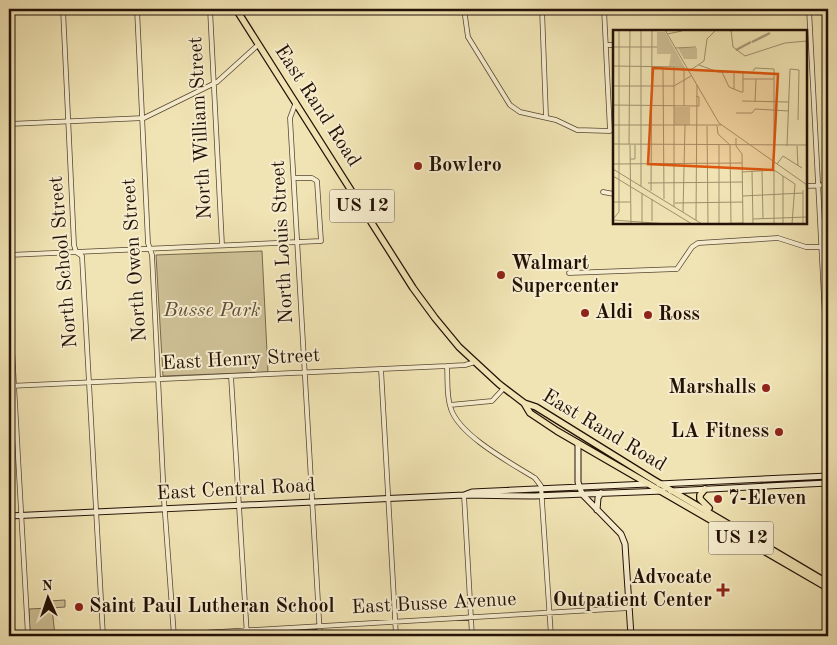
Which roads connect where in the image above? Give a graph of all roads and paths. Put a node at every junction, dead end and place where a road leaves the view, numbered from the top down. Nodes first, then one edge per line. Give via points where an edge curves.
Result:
1 (63, 9) edge
2 (136, 9) edge
3 (210, 9) edge
4 (464, 9) edge
5 (542, 9) edge
6 (604, 9) edge
7 (809, 9) edge
8 (239, 10) edge
9 (808, 35) edge
10 (258, 45) junction
11 (606, 45) junction
12 (613, 45) edge
13 (214, 84) junction
14 (296, 102) junction
15 (546, 117) junction
16 (142, 118) junction
17 (69, 122) junction
18 (9, 124) edge
19 (294, 178) junction
20 (818, 185) junction
21 (828, 185) edge
22 (807, 186) edge
23 (603, 192) dead end
24 (613, 194) edge
25 (297, 242) junction
26 (222, 245) junction
27 (821, 247) junction
28 (828, 247) edge
29 (150, 249) junction
30 (76, 252) junction
31 (9, 255) edge
32 (569, 273) dead end
33 (9, 295) edge
34 (474, 362) junction
35 (447, 366) junction
36 (381, 369) junction
37 (306, 372) junction
38 (828, 375) edge
39 (231, 376) junction
40 (158, 379) junction
41 (88, 382) junction
42 (11, 386) edge
43 (504, 388) junction
44 (524, 403) junction
45 (450, 405) junction
46 (578, 443) junction
47 (828, 476) edge
48 (648, 484) junction
49 (828, 484) edge
50 (657, 486) junction
51 (579, 487) junction
52 (705, 490) junction
53 (660, 491) junction
54 (672, 491) junction
55 (542, 492) junction
56 (601, 493) junction
57 (582, 494) junction
58 (464, 495) junction
59 (388, 498) junction
60 (312, 502) junction
61 (238, 505) junction
62 (165, 508) junction
63 (597, 510) junction
64 (95, 512) junction
65 (9, 516) edge
66 (20, 516) junction
67 (728, 523) junction
68 (828, 583) edge
69 (828, 588) edge
70 (629, 608) junction
71 (550, 612) junction
72 (471, 617) junction
73 (395, 621) junction
74 (319, 626) junction
75 (246, 631) junction
76 (28, 636) edge
77 (103, 636) edge
78 (151, 636) edge
79 (174, 636) edge
80 (246, 636) edge
81 (320, 636) edge
82 (396, 636) edge
83 (472, 636) edge
84 (551, 636) edge
85 (631, 636) edge

1 - 17 street, North School Street
2 - 16 street, North Owen Street
3 - 13 street, North William Street
4 - 15 street via 468,37 510,105 520,112
5 - 15 street
6 - 11 street
7 - 9 street
8 - 10 main road, East Rand Road / US 12
9 - 20 street
10 - 13 street
10 - 14 main road, East Rand Road / US 12
11 - 12 street
11 - 15 street via 610,131 577,130
13 - 16 street
13 - 26 street, North William Street
14 - 19 street, North Louis Street via 290,118
14 - 34 main road, East Rand Road / US 12 via 413,288
16 - 17 street
16 - 29 street, North Owen Street
17 - 18 street
17 - 30 street, North School Street
19 - 25 street, North Louis Street
19 - 25 street via 312,178 318,182 321,241
20 - 21 street
20 - 22 street
20 - 27 street
23 - 24 street
25 - 26 street
25 - 37 street, North Louis Street
26 - 29 street
27 - 28 street
27 - 32 street via 806,247 778,238 698,243 677,269
27 - 38 street
29 - 30 street
29 - 40 street, North Owen Street
30 - 31 street
30 - 41 street, North School Street via 82,256
33 - 42 street
34 - 35 street, East Henry Street
34 - 43 main road, East Rand Road / US 12
35 - 36 street, East Henry Street
35 - 45 street
36 - 37 street, East Henry Street
36 - 59 street
37 - 39 street, East Henry Street
37 - 60 street, North Louis Street
39 - 40 street, East Henry Street
39 - 61 street
40 - 41 street, East Henry Street
40 - 62 street, North Owen Street
41 - 42 street, East Henry Street
41 - 64 street, North School Street
42 - 66 street
43 - 44 main road, East Rand Road / US 12
43 - 45 street via 492,401
44 - 46 main road, East Rand Road / US 12 via 530,413
44 - 50 main road, East Rand Road / US 12 via 536,406
45 - 55 street via 464,429 537,480
46 - 48 main road, East Rand Road / US 12
46 - 51 main road
47 - 50 main road
48 - 50 main road, East Rand Road / US 12
48 - 51 main road, East Central Road
49 - 52 main road, East Central Road
50 - 53 main road, US 12
50 - 54 main road, East Rand Road / US 12
51 - 55 main road, East Central Road
51 - 57 main road
52 - 54 main road, East Central Road
52 - 67 main road via 700,495 701,501
53 - 54 main road, East Central Road
53 - 56 main road, East Central Road
53 - 69 main road, US 12
54 - 67 main road, US 12
55 - 57 main road, East Central Road
55 - 58 main road, East Central Road
55 - 71 street
56 - 57 main road, East Central Road
56 - 63 main road
57 - 63 main road
58 - 59 main road, East Central Road
58 - 72 street
59 - 60 main road, East Central Road
59 - 73 street
60 - 61 main road, East Central Road
60 - 74 street, North Louis Street
61 - 62 main road, East Central Road
61 - 75 street
62 - 64 main road, East Central Road
62 - 79 street, North Owen Street
63 - 70 main road via 624,538
64 - 66 main road, East Central Road
64 - 77 street, North School Street
65 - 66 main road, East Central Road
66 - 76 street
67 - 68 main road, US 12
70 - 71 street, East Busse Avenue
70 - 85 main road
71 - 72 street, East Busse Avenue
71 - 84 street
72 - 73 street, East Busse Avenue
72 - 83 street
73 - 74 street, East Busse Avenue
73 - 82 street
74 - 75 street, East Busse Avenue
74 - 81 street, North Louis Street
75 - 79 street, East Busse Avenue
75 - 80 street
78 - 79 street, East Busse Avenue

